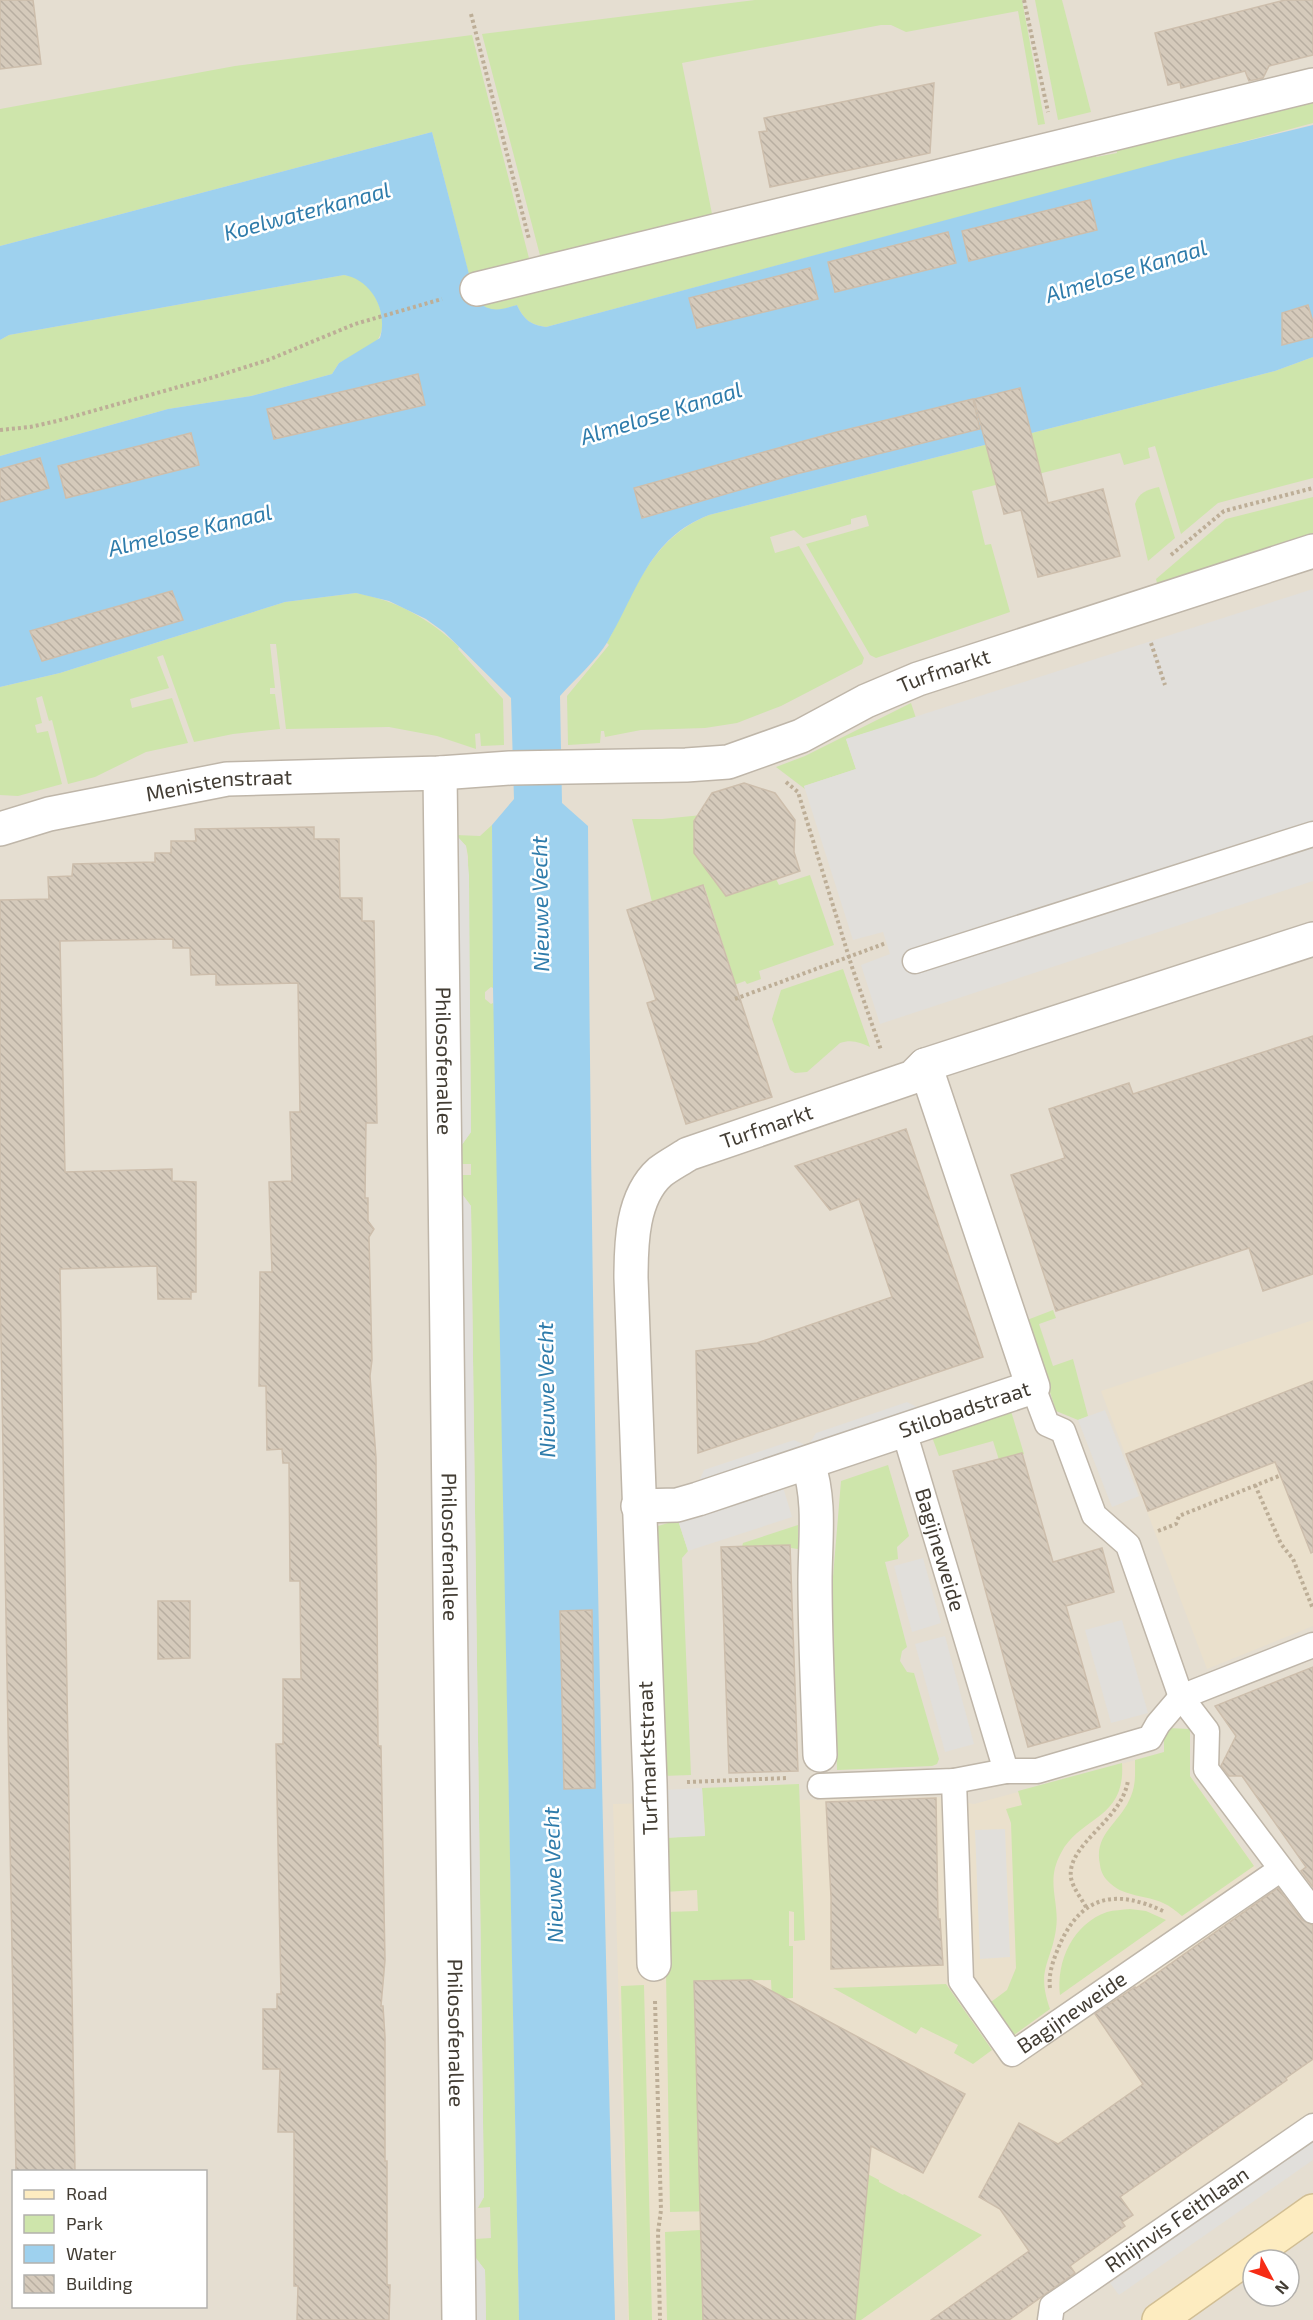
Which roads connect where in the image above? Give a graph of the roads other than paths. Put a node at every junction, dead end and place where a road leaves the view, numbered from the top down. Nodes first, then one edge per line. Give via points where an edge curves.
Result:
1 (1313, 86) edge
2 (477, 290) road end
3 (1313, 551) edge
4 (440, 773) junction
5 (0, 829) edge
6 (1313, 834) edge
7 (1313, 939) edge
8 (915, 961) dead end
9 (925, 1065) junction
10 (642, 1197) joint
11 (1033, 1387) junction
12 (904, 1431) junction
13 (808, 1463) junction
14 (638, 1506) junction
15 (1313, 1645) edge
16 (1181, 1697) junction
17 (820, 1771) joint
18 (1006, 1772) junction
19 (954, 1781) junction
20 (1281, 1869) junction
21 (1313, 1911) edge
22 (654, 1964) road end
23 (1313, 2126) edge
24 (1313, 2211) edge
25 (459, 2320) edge
26 (1050, 2320) edge
27 (1159, 2320) edge

1 - 2 street
3 - 4 street, Turfmarkt via 918,679 801,736 728,762
4 - 5 street, Menistenstraat via 227,779 49,814
4 - 25 street, Philosofenallee
6 - 8 lane
7 - 9 street, Turfmarkt
9 - 10 street, Turfmarkt via 913,1077 688,1154 659,1173
9 - 11 street, Stilobadstraat
10 - 14 street, Turfmarktstraat via 632,1235 631,1268
11 - 12 street, Stilobadstraat
11 - 16 lane via 1047,1424 1063,1431 1094,1515 1128,1545
12 - 13 street, Stilobadstraat
12 - 18 lane, Bagijneweide
13 - 14 street, Stilobadstraat via 677,1505
13 - 17 street via 815,1483
14 - 22 street, Turfmarktstraat
15 - 16 lane
16 - 18 lane via 1150,1738 1037,1771
16 - 20 lane via 1207,1731 1206,1769
17 - 19 lane
18 - 19 lane
19 - 20 lane, Bagijneweide via 961,1981 1012,2054
20 - 21 lane
23 - 26 lane, Rhijnvis Feithlaan via 1052,2306
24 - 27 street

